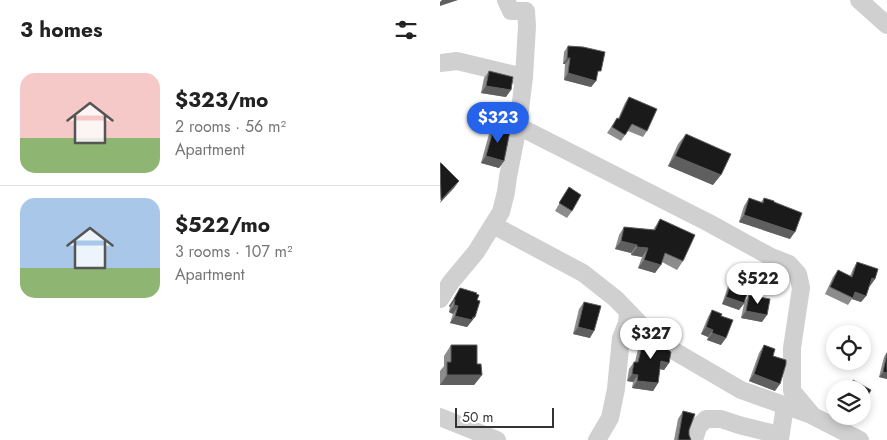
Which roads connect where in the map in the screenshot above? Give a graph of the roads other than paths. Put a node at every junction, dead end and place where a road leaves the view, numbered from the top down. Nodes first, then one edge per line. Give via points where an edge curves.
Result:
1 (506, 0) edge
2 (859, 0) edge
3 (887, 25) edge
4 (440, 63) edge
5 (524, 77) junction
6 (518, 126) junction
7 (493, 225) junction
8 (440, 299) edge
9 (628, 312) junction
10 (785, 405) junction
11 (813, 416) junction
12 (440, 417) edge
13 (497, 440) edge
14 (597, 440) edge
15 (694, 440) edge
16 (779, 440) edge
17 (860, 440) edge

1 - 5 street via 511,11 526,11
2 - 3 street
4 - 5 street via 456,61
5 - 6 street
6 - 7 street via 501,212
6 - 11 street via 789,264 798,274 801,288 792,348 792,391
7 - 8 street
7 - 9 street via 584,273
9 - 10 street via 669,348 741,390
9 - 14 street via 621,338 610,418
10 - 11 street
10 - 16 street
11 - 17 street
12 - 13 street
15 - 16 street via 698,427 706,419 721,419 771,434

